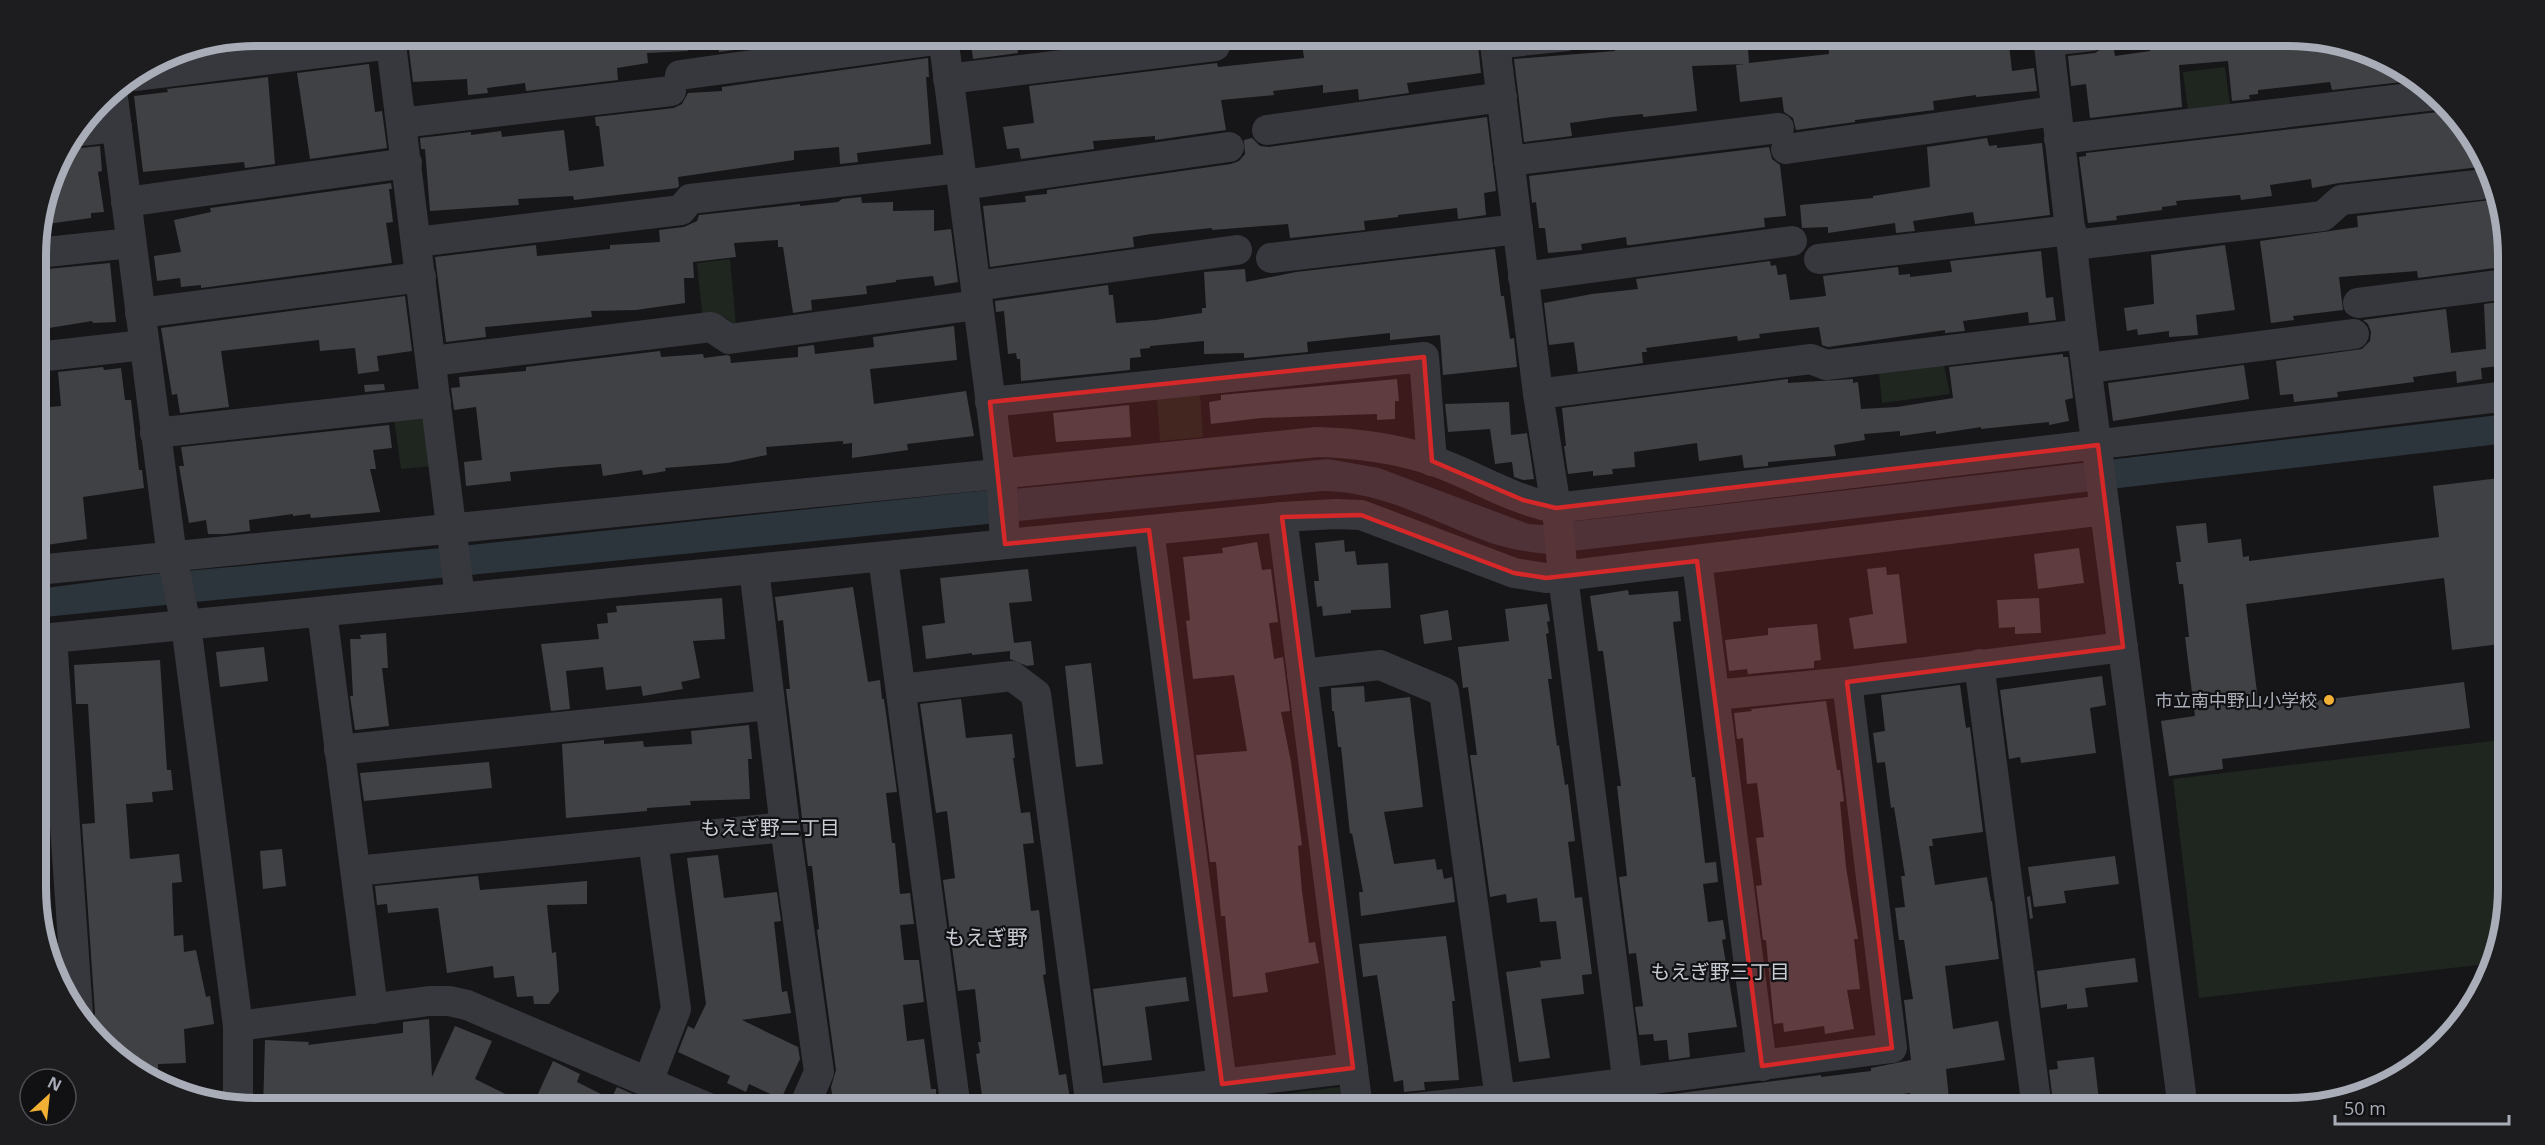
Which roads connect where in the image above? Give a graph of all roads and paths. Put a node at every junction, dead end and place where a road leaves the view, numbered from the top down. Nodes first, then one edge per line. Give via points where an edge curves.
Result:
1 (1495, 46) edge
2 (2049, 46) edge
3 (342, 47) edge
4 (392, 47) edge
5 (887, 47) edge
6 (944, 47) edge
7 (1211, 47) edge
8 (155, 73) edge
9 (948, 79) junction
10 (2423, 96) edge
11 (1502, 97) junction
12 (114, 103) edge
13 (401, 123) junction
14 (2057, 125) junction
15 (117, 127) junction
16 (89, 130) edge
17 (1267, 130) dead end
18 (1229, 147) dead end
19 (1509, 161) junction
20 (407, 163) junction
21 (962, 176) junction
22 (2485, 184) edge
23 (126, 202) junction
24 (1518, 229) junction
25 (2072, 238) junction
26 (1792, 241) dead end
27 (417, 242) junction
28 (130, 243) junction
29 (1237, 250) dead end
30 (47, 252) edge
31 (1271, 258) dead end
32 (1819, 259) dead end
33 (421, 277) junction
34 (1523, 277) junction
35 (2498, 285) edge
36 (976, 296) junction
37 (2358, 303) dead end
38 (140, 314) junction
39 (2082, 334) junction
40 (2354, 334) dead end
41 (144, 345) junction
42 (47, 356) edge
43 (432, 361) junction
44 (2088, 368) junction
45 (1538, 394) junction
46 (2498, 397) edge
47 (436, 402) junction
48 (990, 402) junction
49 (155, 433) junction
50 (2099, 452) junction
51 (1432, 461) junction
52 (1001, 481) junction
53 (2104, 502) junction
54 (1557, 514) junction
55 (1282, 517) junction
56 (1149, 530) junction
57 (1004, 536) junction
58 (453, 537) junction
59 (883, 557) junction
60 (1697, 561) junction
61 (173, 563) junction
62 (1562, 567) junction
63 (754, 569) junction
64 (46, 570) edge
65 (459, 589) junction
66 (322, 612) junction
67 (184, 617) junction
68 (2122, 647) junction
69 (1979, 664) junction
70 (1302, 674) junction
71 (1847, 682) junction
72 (901, 689) junction
73 (1715, 695) junction
74 (770, 705) junction
75 (339, 750) junction
76 (785, 827) junction
77 (653, 841) junction
78 (356, 871) junction
79 (77, 996) edge
80 (373, 1009) junction
81 (238, 1026) junction
82 (1762, 1066) junction
83 (1353, 1068) junction
84 (648, 1082) junction
85 (1222, 1084) junction
86 (1629, 1096) edge
87 (238, 1098) edge
88 (685, 1098) edge
89 (808, 1098) edge
90 (955, 1098) edge
91 (1090, 1098) edge
92 (1106, 1098) edge
93 (1357, 1098) edge
94 (1500, 1098) edge
95 (1543, 1098) edge
96 (2036, 1098) edge
97 (2182, 1098) edge

1 - 11 street
2 - 14 street
3 - 8 street
4 - 13 street
5 - 13 street via 676,83
6 - 9 street
7 - 9 street
9 - 21 street
10 - 14 street
11 - 17 street
11 - 19 street
12 - 15 street
13 - 20 street
14 - 19 street via 1783,138
14 - 25 street
15 - 16 street
15 - 23 street
18 - 21 street
19 - 24 street
20 - 23 street
20 - 27 street
21 - 27 street via 690,199 681,210
21 - 36 street
22 - 25 street via 2341,200 2323,216
23 - 28 street
24 - 31 street
24 - 34 street
25 - 32 street
25 - 39 street
26 - 34 street
27 - 33 street
28 - 30 street
28 - 38 street
29 - 36 street
33 - 38 street
33 - 43 street
34 - 45 street
35 - 37 street
36 - 43 street via 729,339 711,327
36 - 48 street
38 - 41 street
39 - 44 street
39 - 45 street via 1826,365 1812,359
40 - 44 street
41 - 42 street
41 - 49 street
43 - 47 street
44 - 50 street
45 - 54 street
46 - 50 street
47 - 49 street
47 - 58 street
48 - 51 street via 1424,357
48 - 52 street
49 - 61 street
50 - 53 street
50 - 54 street
51 - 52 street via 1397,451 1317,442
51 - 54 street
52 - 57 street
52 - 58 street
53 - 60 street
53 - 68 street
54 - 62 street
55 - 56 street
55 - 62 street via 1362,515 1514,573 1546,578
55 - 70 street
56 - 57 street
56 - 85 street
57 - 59 street
58 - 61 street
58 - 65 street
59 - 63 street
59 - 72 street
60 - 62 street
60 - 73 street
61 - 64 street
61 - 67 street
62 - 86 street
63 - 65 street
63 - 74 street
65 - 66 street
66 - 67 street
66 - 75 street
67 - 79 street via 52,638
67 - 81 street
68 - 69 street
68 - 97 street
69 - 71 street
69 - 96 street
70 - 83 street
70 - 94 street via 1380,665 1444,692
71 - 73 street
71 - 82 street via 1892,1048
72 - 90 street
72 - 91 street via 1012,676 1036,694
73 - 82 street
74 - 75 street
74 - 76 street
75 - 78 street
76 - 77 street
76 - 89 street via 819,1072
77 - 78 street
77 - 84 street via 676,1009
78 - 80 street
80 - 81 street
80 - 84 street via 429,1001 467,1005
81 - 87 street
82 - 86 street
83 - 85 street
83 - 93 street
84 - 88 street
85 - 92 street
86 - 95 street

